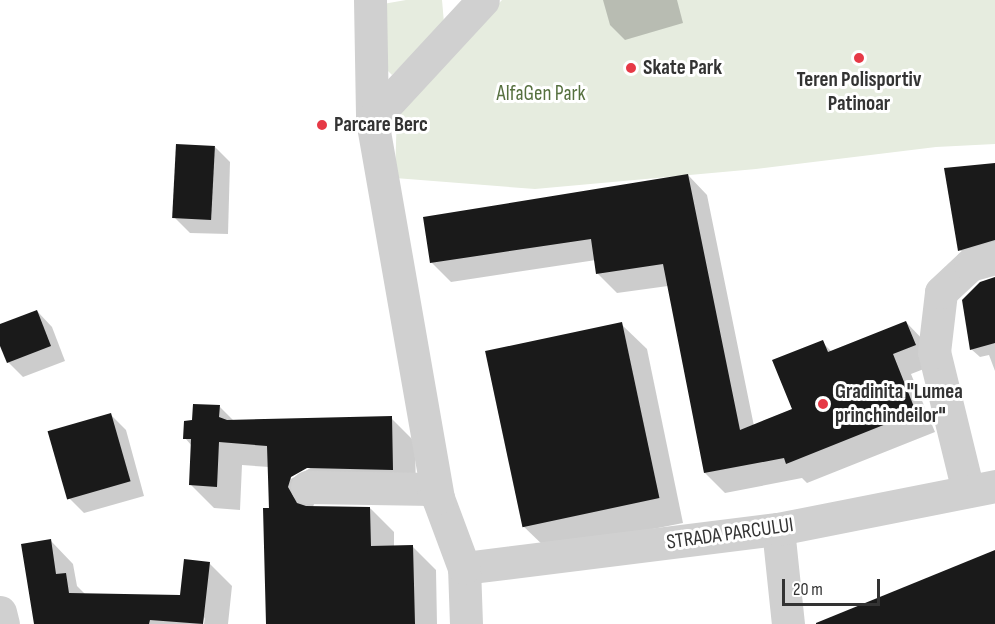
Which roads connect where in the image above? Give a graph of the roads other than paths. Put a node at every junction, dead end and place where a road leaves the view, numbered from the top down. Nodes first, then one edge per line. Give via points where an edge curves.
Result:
1 (370, 0) edge
2 (483, 0) edge
3 (372, 120) junction
4 (995, 258) edge
5 (307, 487) dead end
6 (982, 489) edge
7 (438, 498) junction
8 (778, 529) junction
9 (464, 568) junction
10 (0, 612) edge
11 (3, 624) edge
12 (466, 624) edge
13 (788, 624) edge

1 - 3 street
2 - 3 street
3 - 7 street
4 - 6 street via 970,265 941,292 934,352
5 - 7 street via 433,489
6 - 8 street, STRADA PARCULUI
7 - 9 street
8 - 9 street, STRADA PARCULUI
8 - 13 street
9 - 12 street
10 - 11 street

